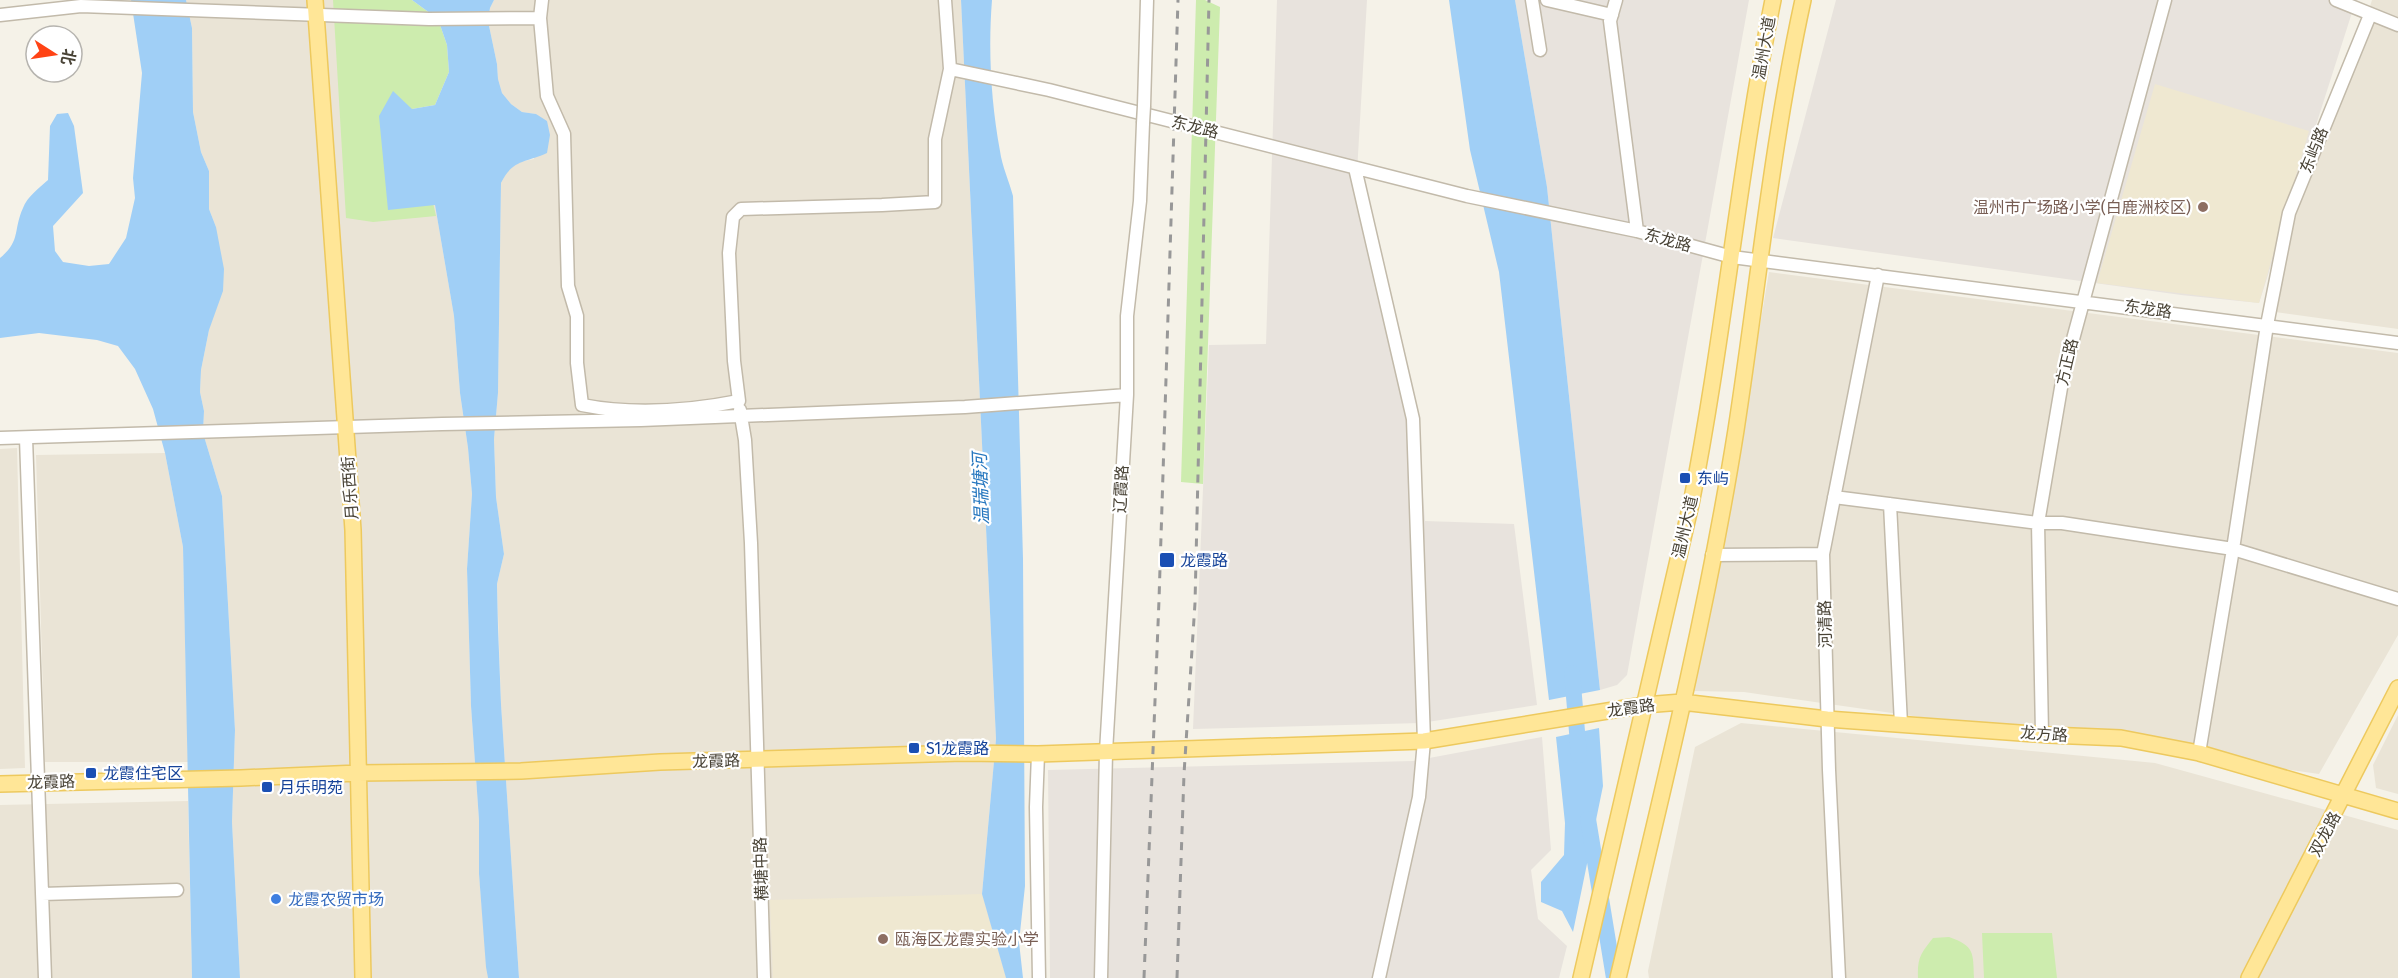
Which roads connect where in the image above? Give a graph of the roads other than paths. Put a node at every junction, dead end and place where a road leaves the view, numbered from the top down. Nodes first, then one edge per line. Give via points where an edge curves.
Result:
1 (542, 0) edge
2 (945, 0) edge
3 (1148, 0) edge
4 (1532, 0) edge
5 (1547, 0) edge
6 (1616, 0) edge
7 (1773, 0) edge
8 (1803, 0) edge
9 (2165, 0) edge
10 (2336, 0) edge
11 (316, 7) edge
12 (0, 15) edge
13 (1612, 15) junction
14 (2370, 15) junction
15 (540, 18) junction
16 (2398, 25) edge
17 (1540, 50) dead end
18 (953, 70) junction
19 (1355, 168) junction
20 (1637, 231) junction
21 (1732, 257) junction
22 (1759, 260) junction
23 (1878, 275) junction
24 (2082, 301) junction
25 (2266, 325) junction
26 (2398, 343) edge
27 (1126, 395) junction
28 (739, 401) junction
29 (741, 416) junction
30 (346, 428) junction
31 (0, 438) edge
32 (26, 438) junction
33 (1834, 497) junction
34 (1890, 504) junction
35 (2038, 523) junction
36 (2233, 549) junction
37 (1823, 554) junction
38 (1712, 555) junction
39 (2398, 599) edge
40 (2398, 688) edge
41 (1682, 702) junction
42 (1644, 705) junction
43 (1827, 719) junction
44 (1900, 724) junction
45 (2042, 734) junction
46 (1424, 741) junction
47 (1106, 752) junction
48 (2199, 753) junction
49 (1038, 754) junction
50 (758, 759) junction
51 (358, 773) junction
52 (38, 783) junction
53 (0, 784) edge
54 (2345, 795) junction
55 (2398, 811) edge
56 (177, 890) dead end
57 (42, 894) junction
58 (1582, 973) edge
59 (45, 978) edge
60 (363, 978) edge
61 (764, 978) edge
62 (1039, 978) edge
63 (1101, 978) edge
64 (1379, 978) edge
65 (1618, 978) edge
66 (1839, 978) edge
67 (2249, 978) edge

1 - 15 street
2 - 18 street
3 - 27 street, 辽霞路, bridge via 1140,201 1127,316
4 - 17 street
5 - 13 street
6 - 13 street
7 - 21 main road, 温州大道
8 - 22 main road, 温州大道
9 - 24 street, 方正路
10 - 14 street
11 - 12 street via 216,11 81,6
11 - 15 street via 429,19
11 - 30 main road, 月乐西街
13 - 20 street
14 - 16 street
14 - 25 street, 东屿路 via 2289,213
15 - 28 street via 547,96 564,134 568,286 577,316 582,405 607,410 699,409
18 - 19 street, 东龙路
18 - 28 street, 横塘中路 via 935,139 934,202 741,209 734,217 729,253
19 - 20 street, 东龙路 via 1480,199
19 - 46 street via 1413,419
20 - 21 street, 东龙路
21 - 22 street, 东龙路
21 - 42 main road, 温州大道 via 1707,424
22 - 23 street, 东龙路
22 - 38 main road, 温州大道 via 1736,430
23 - 24 street, 东龙路
23 - 33 street, 河清路
24 - 25 street, 东龙路
24 - 35 street, 方正路 via 2063,376
25 - 26 street, 东龙路
25 - 36 street, 东屿路
27 - 29 street
27 - 47 street, 辽霞路
28 - 29 street, 横塘中路
29 - 30 street
29 - 50 street, 横塘中路 via 751,543
30 - 32 street
30 - 51 main road, 月乐西街
31 - 32 street
32 - 52 street
33 - 34 street
33 - 37 street, 河清路
34 - 35 street
34 - 44 street
35 - 36 street via 2062,523
35 - 45 street, 方正路
36 - 39 street
36 - 48 street, 东屿路
37 - 38 street
37 - 43 street, 河清路
38 - 41 main road, 温州大道
40 - 54 main road, 双龙路
41 - 42 main road, 龙霞路
41 - 43 main road, 龙方路
41 - 65 main road, 温州大道
42 - 46 main road, 龙霞路
42 - 58 main road, 温州大道
43 - 44 main road, 龙方路
43 - 66 street, 河清路
44 - 45 main road, 龙方路
45 - 48 main road, 龙方路 via 2121,738
46 - 47 main road, 龙霞路
46 - 64 street via 1419,798
47 - 49 main road, 龙霞路
47 - 63 street, 辽霞路
48 - 54 main road, 龙方路
49 - 50 main road, 龙霞路
49 - 62 street
50 - 51 main road, 龙霞路 via 521,771
50 - 61 street, 横塘中路
51 - 52 main road, 龙霞路
51 - 60 main road, 月乐西街
52 - 53 main road, 龙霞路
52 - 57 street
54 - 55 main road, 龙方路
54 - 67 main road, 双龙路
56 - 57 street
57 - 59 street

